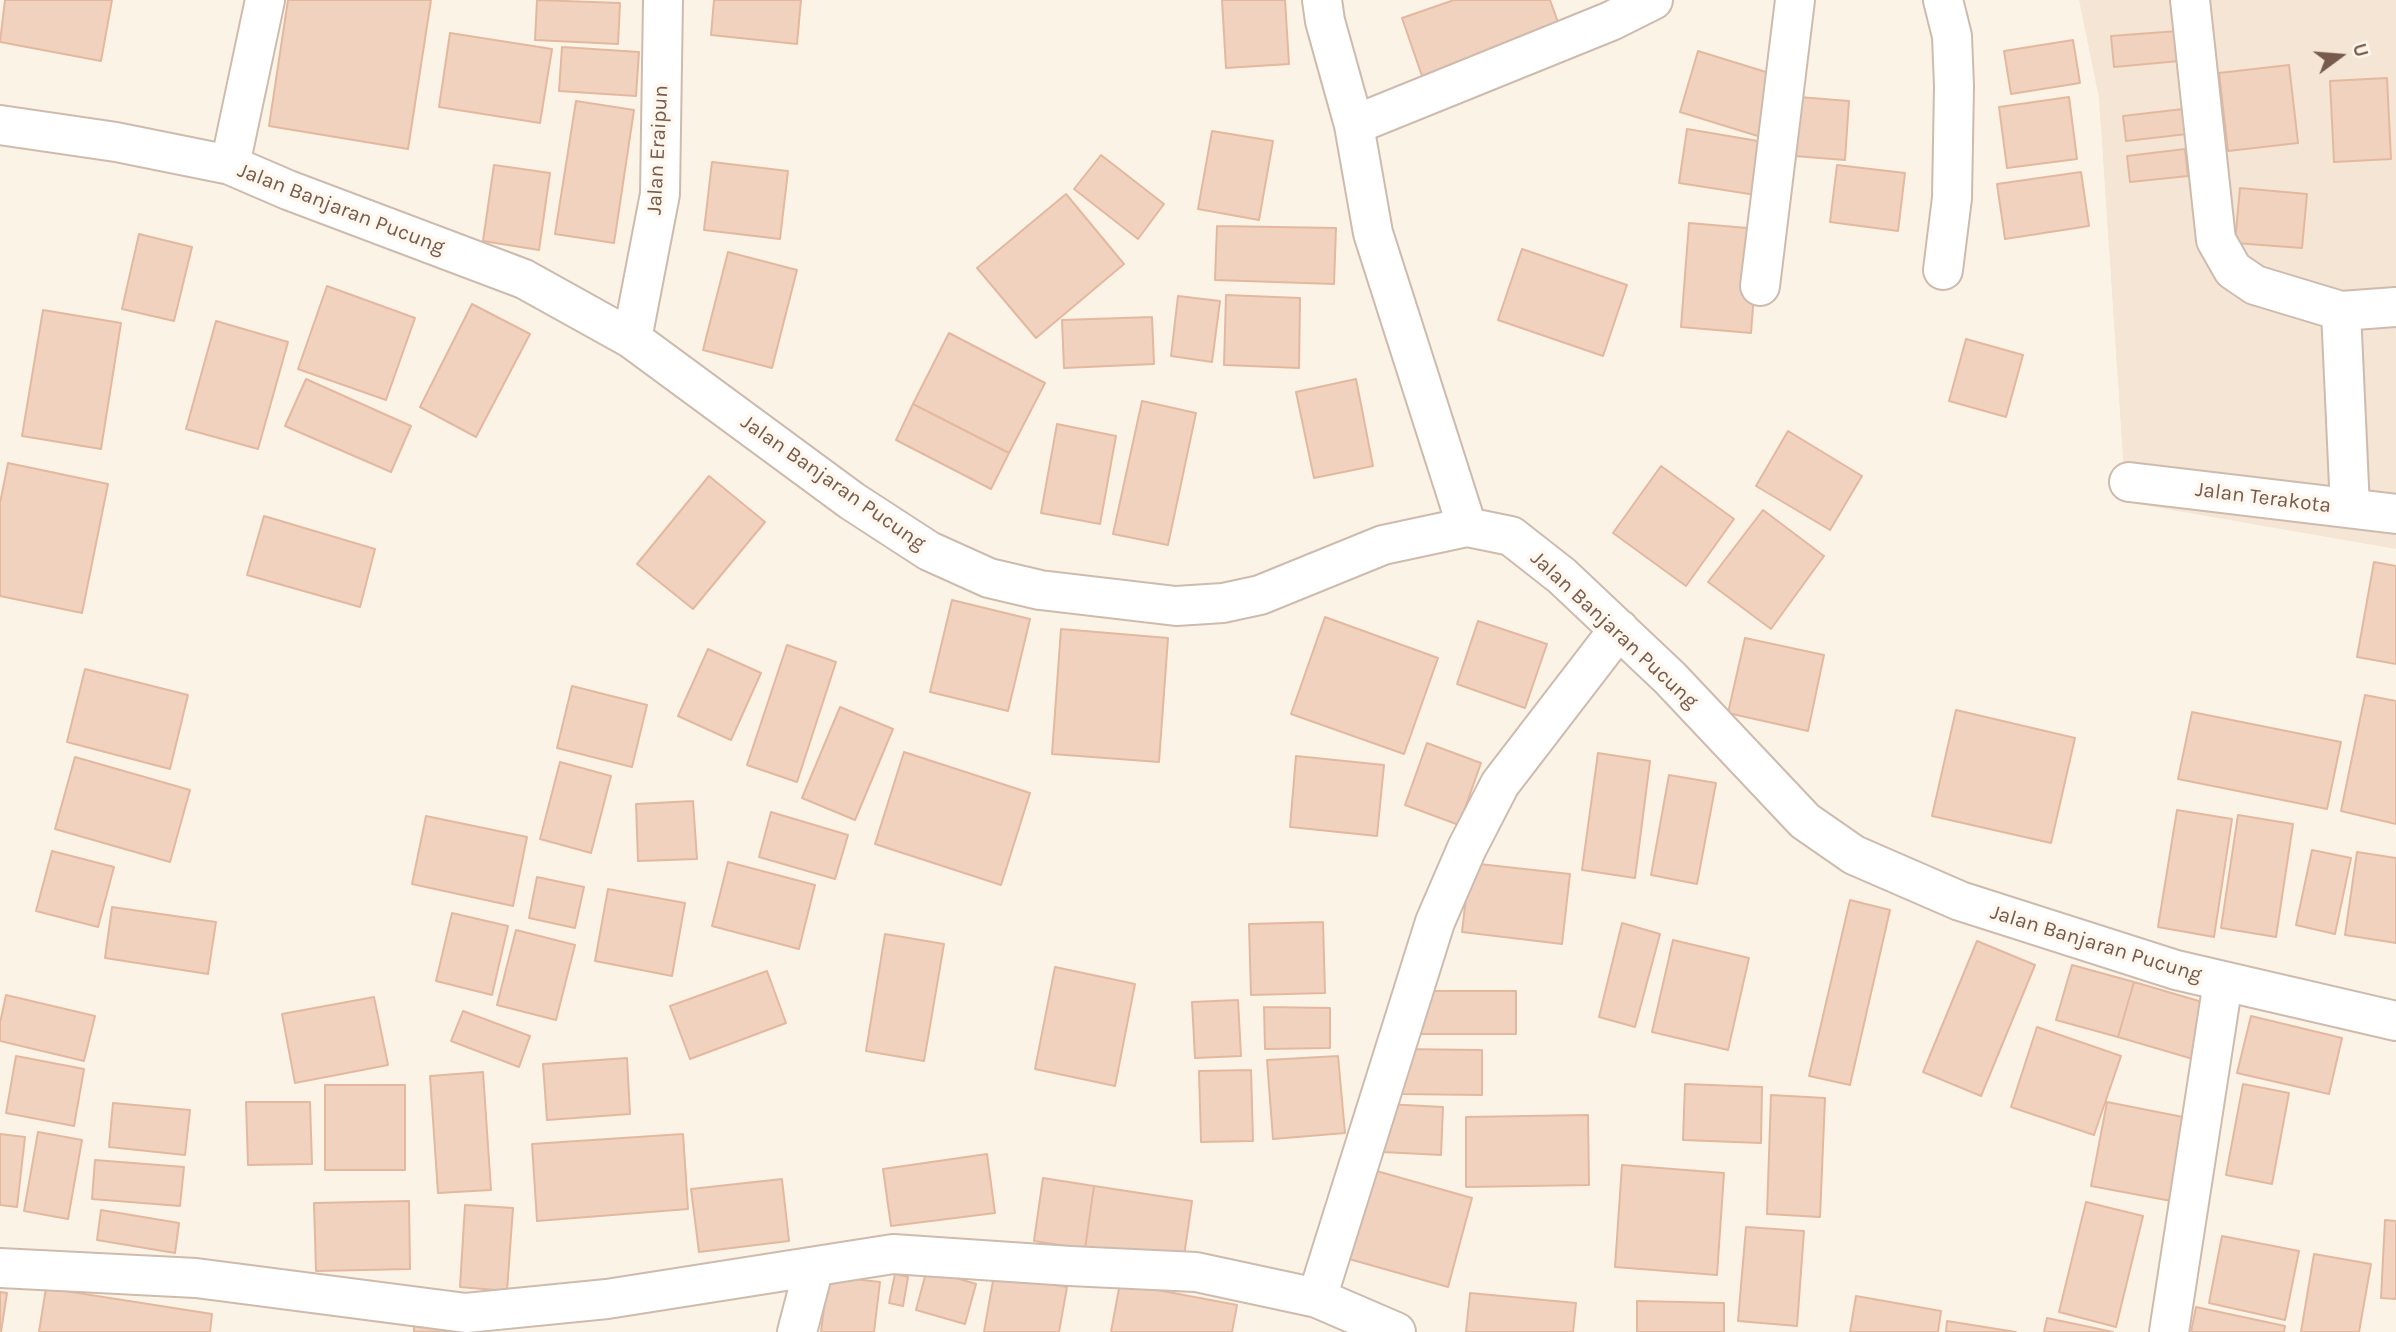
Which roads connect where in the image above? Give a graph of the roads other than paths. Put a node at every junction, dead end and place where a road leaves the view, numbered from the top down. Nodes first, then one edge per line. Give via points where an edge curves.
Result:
1 (265, 0) edge
2 (663, 0) edge
3 (1322, 0) edge
4 (1653, 0) edge
5 (1795, 0) edge
6 (1943, 0) edge
7 (2190, 0) edge
8 (0, 125) edge
9 (1354, 125) junction
10 (230, 166) junction
11 (1943, 270) dead end
12 (1760, 286) dead end
13 (2396, 307) edge
14 (2341, 311) junction
15 (632, 339) junction
16 (2129, 482) dead end
17 (2350, 508) junction
18 (2396, 514) edge
19 (1467, 527) junction
20 (1619, 629) junction
21 (2223, 982) junction
22 (2396, 1021) edge
23 (814, 1267) junction
24 (0, 1268) edge
25 (1317, 1298) junction
26 (797, 1332) edge
27 (1396, 1332) edge
28 (2169, 1332) edge

1 - 10 street
2 - 15 street, Jalan Eraipun via 660,194
3 - 9 street
4 - 9 street
5 - 12 street
6 - 11 street via 1952,36 1954,86 1952,198
7 - 14 street via 2216,240 2232,270 2255,285
8 - 10 street, Jalan Banjaran Pucung via 116,142
9 - 19 street via 1373,233
10 - 15 street, Jalan Banjaran Pucung via 524,279
13 - 14 street
14 - 17 street
15 - 19 street, Jalan Banjaran Pucung via 852,501 929,551 989,578 1027,587 1177,606 1223,603 1260,595 1382,545
16 - 17 street, Jalan Terakota
17 - 18 street, Jalan Terakota
19 - 20 street, Jalan Banjaran Pucung via 1511,536
20 - 21 street, Jalan Banjaran Pucung via 1804,821 1854,855 1960,901
20 - 25 street via 1500,784 1467,848 1435,922
21 - 22 street, Jalan Banjaran Pucung
21 - 28 street
23 - 24 street via 607,1299 466,1314 196,1278
23 - 25 street via 893,1254 1196,1272
23 - 26 street
25 - 27 street

